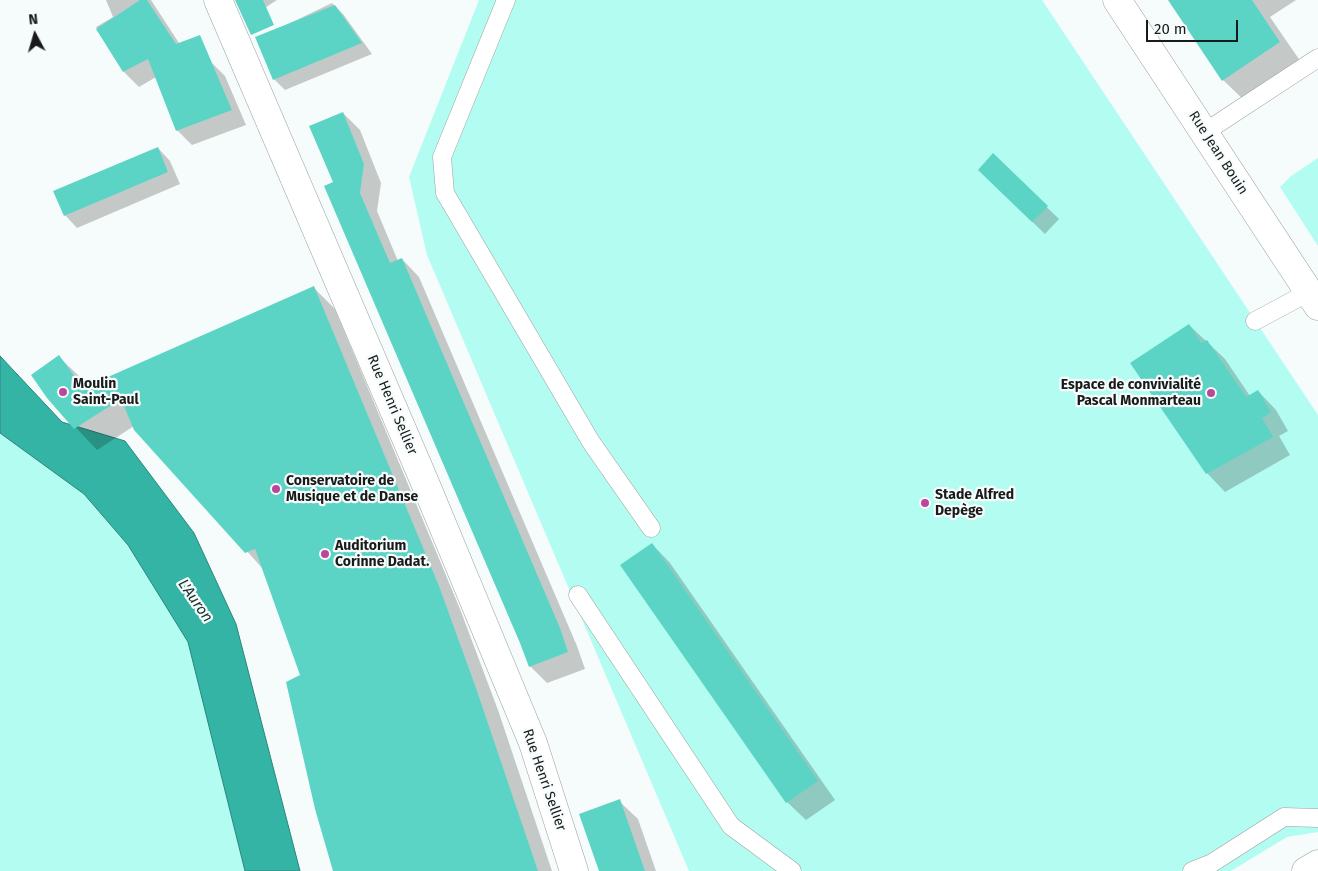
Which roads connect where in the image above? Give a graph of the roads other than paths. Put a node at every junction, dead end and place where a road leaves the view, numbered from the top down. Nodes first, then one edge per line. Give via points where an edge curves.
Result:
1 (218, 0) edge
2 (506, 0) edge
3 (1117, 0) edge
4 (1318, 58) edge
5 (1205, 132) junction
6 (1314, 299) edge
7 (1256, 321) dead end
8 (651, 528) dead end
9 (578, 595) dead end
10 (1318, 818) edge
11 (1318, 864) edge
12 (574, 871) edge
13 (792, 871) edge
14 (1192, 871) edge
15 (1306, 871) edge

1 - 12 street, Rue Henri Sellier via 533,743
2 - 8 lane via 442,157 445,193 591,442
3 - 5 street, Rue Jean Bouin
4 - 5 lane
5 - 6 street, Rue Jean Bouin
6 - 7 lane
9 - 13 lane via 731,826
10 - 14 lane via 1284,817 1212,863
11 - 15 street

